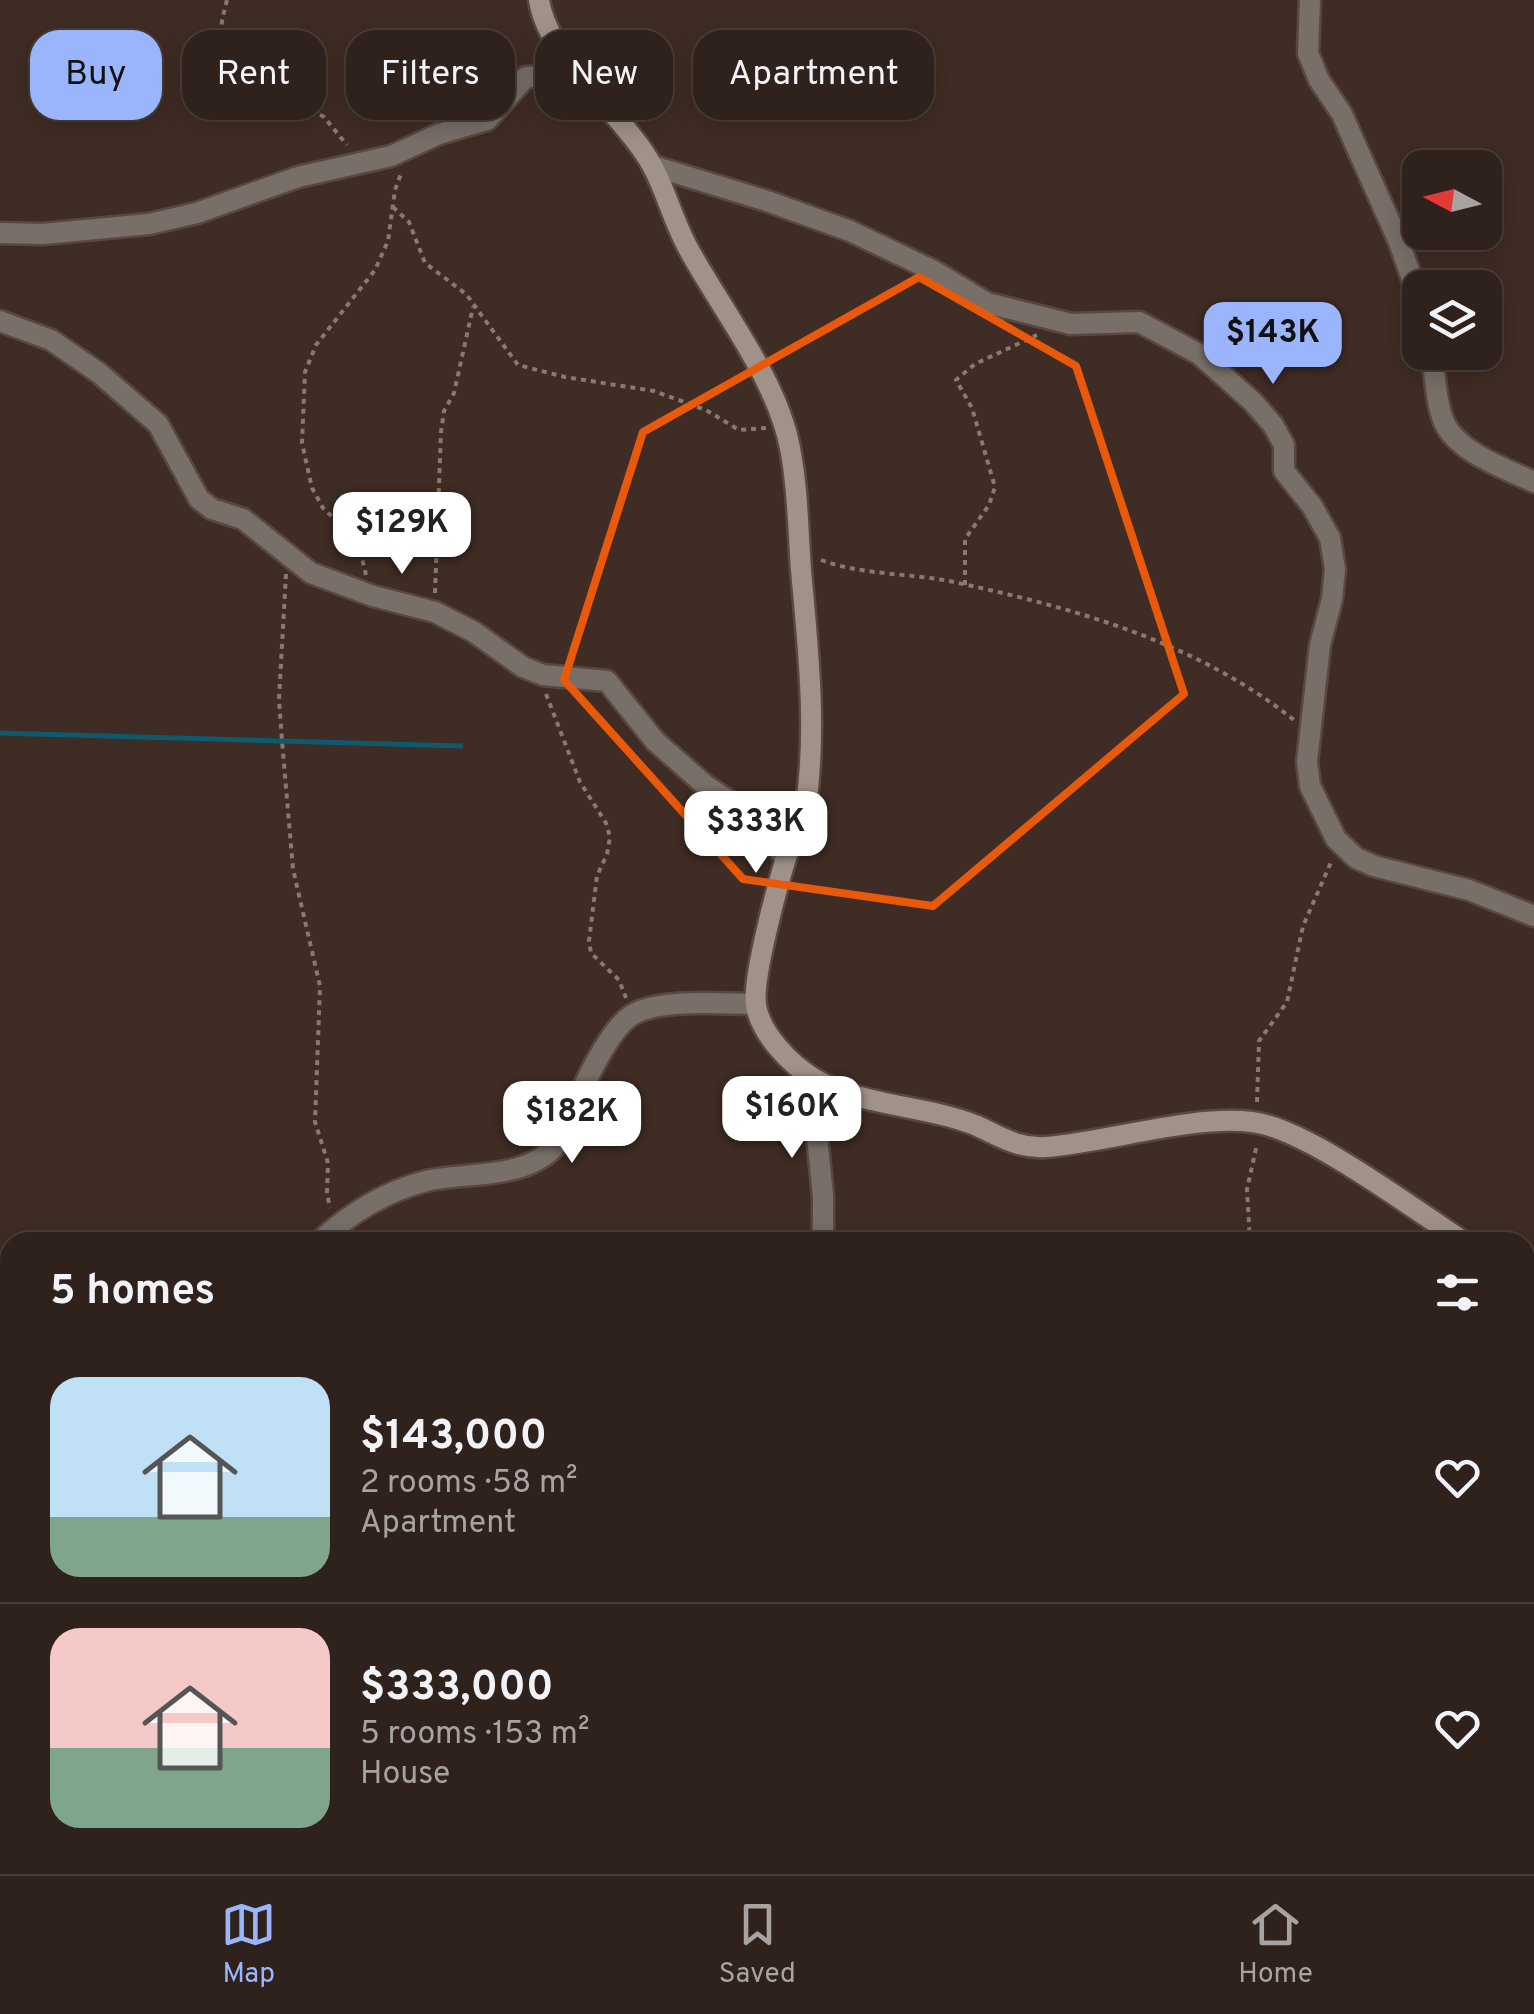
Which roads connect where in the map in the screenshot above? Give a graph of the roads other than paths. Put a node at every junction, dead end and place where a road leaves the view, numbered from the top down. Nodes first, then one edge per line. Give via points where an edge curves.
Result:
1 (539, 0) edge
2 (1310, 0) edge
3 (551, 30) edge
4 (535, 77) edge
5 (621, 120) edge
6 (653, 166) junction
7 (0, 233) edge
8 (1409, 270) edge
9 (0, 321) edge
10 (1435, 370) edge
11 (1534, 482) edge
12 (786, 859) junction
13 (1534, 916) edge
14 (756, 1004) junction
15 (811, 1077) junction
16 (330, 1232) edge
17 (823, 1232) edge
18 (1448, 1232) edge

1 - 3 street
2 - 8 street via 1308,52
4 - 7 street via 526,77 487,120 197,213 149,224
5 - 6 street
6 - 12 street via 675,224 777,406 790,446 810,667 806,810
6 - 13 street via 850,231 987,302 1071,324 1139,322 1231,380 1273,425 1284,445 1284,471 1330,538 1335,569 1309,732 1310,786 1336,839 1374,866 1469,890
9 - 12 street via 51,340 99,373 158,424 199,499 243,519 322,578 435,612 523,668 607,681 654,740 761,828
10 - 11 street via 1444,422 1454,438
12 - 14 street
14 - 15 street via 773,1040
14 - 16 street via 686,1004 631,1015 592,1070 550,1153 539,1161 394,1191
15 - 17 street
15 - 18 street via 841,1091 973,1124 1026,1147 1257,1123 1301,1139

